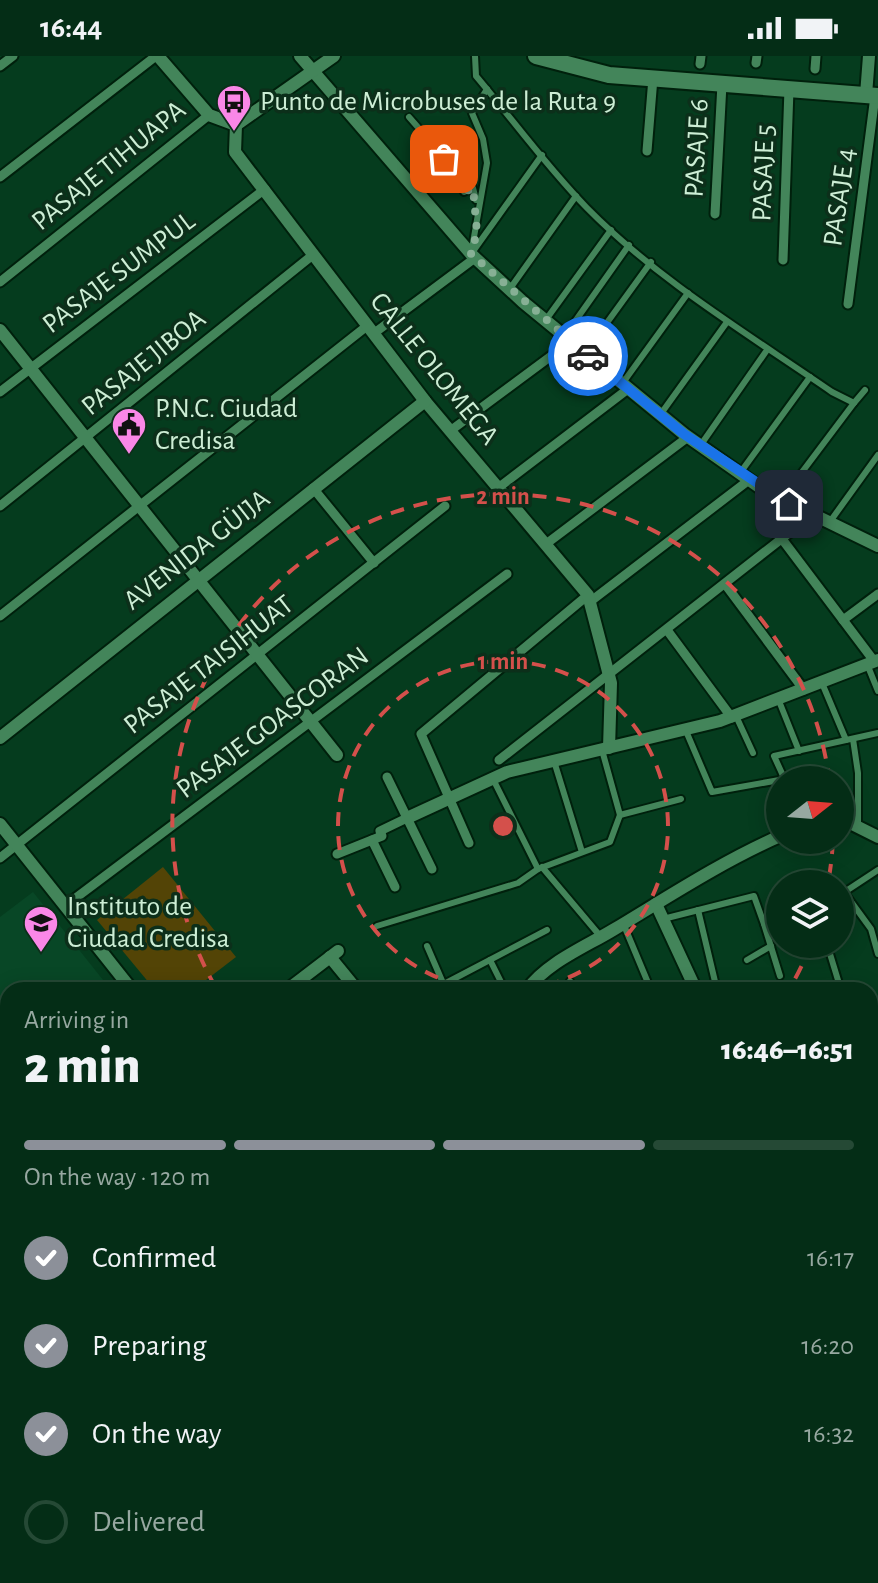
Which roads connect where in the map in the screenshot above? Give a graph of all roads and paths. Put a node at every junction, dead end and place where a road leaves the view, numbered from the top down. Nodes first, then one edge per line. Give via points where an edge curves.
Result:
1 (13, 56) edge
2 (157, 56) edge
3 (300, 56) edge
4 (334, 56) edge
5 (475, 56) edge
6 (536, 56) edge
7 (816, 56) edge
8 (869, 56) edge
9 (0, 66) edge
10 (815, 69) dead end
11 (313, 72) junction
12 (653, 78) junction
13 (722, 84) junction
14 (487, 89) junction
15 (789, 89) junction
16 (873, 96) edge
17 (209, 115) junction
18 (409, 117) dead end
19 (236, 125) junction
20 (647, 151) dead end
21 (542, 155) junction
22 (0, 177) edge
23 (265, 189) junction
24 (576, 196) junction
25 (477, 203) junction
26 (715, 214) dead end
27 (611, 230) junction
28 (629, 245) junction
29 (314, 254) junction
30 (473, 256) junction
31 (783, 260) dead end
32 (651, 262) junction
33 (0, 282) edge
34 (509, 290) junction
35 (688, 293) junction
36 (848, 304) dead end
37 (545, 321) junction
38 (727, 322) junction
39 (0, 330) edge
40 (370, 330) junction
41 (567, 339) junction
42 (767, 350) junction
43 (585, 353) junction
44 (31, 368) junction
45 (810, 377) junction
46 (625, 386) junction
47 (865, 390) dead end
48 (0, 392) edge
49 (425, 401) junction
50 (854, 403) junction
51 (660, 415) junction
52 (450, 431) junction
53 (688, 437) junction
54 (86, 438) junction
55 (700, 446) junction
56 (878, 455) edge
57 (745, 476) junction
58 (313, 488) junction
59 (498, 488) junction
60 (781, 500) junction
61 (0, 506) edge
62 (139, 506) junction
63 (445, 506) dead end
64 (812, 515) junction
65 (829, 523) junction
66 (782, 539) junction
67 (546, 544) junction
68 (877, 544) edge
69 (374, 563) junction
70 (507, 574) dead end
71 (199, 578) junction
72 (725, 584) junction
73 (878, 594) edge
74 (589, 598) junction
75 (0, 616) edge
76 (843, 620) junction
77 (667, 630) junction
78 (258, 654) junction
79 (873, 662) edge
80 (609, 676) junction
81 (822, 683) junction
82 (804, 690) junction
83 (878, 691) edge
84 (779, 701) junction
85 (734, 717) junction
86 (310, 722) junction
87 (686, 731) junction
88 (878, 733) edge
89 (0, 738) edge
90 (849, 740) junction
91 (606, 749) junction
92 (799, 751) junction
93 (753, 753) dead end
94 (337, 755) dead end
95 (499, 760) dead end
96 (554, 761) junction
97 (779, 766) edge
98 (387, 777) dead end
99 (492, 777) junction
100 (766, 783) edge
101 (448, 799) junction
102 (681, 799) dead end
103 (620, 815) junction
104 (407, 818) junction
105 (0, 824) edge
106 (871, 830) edge
107 (372, 840) junction
108 (766, 842) edge
109 (469, 843) dead end
110 (17, 845) junction
111 (582, 852) junction
112 (337, 854) dead end
113 (0, 858) edge
114 (540, 868) junction
115 (432, 869) dead end
116 (878, 870) edge
117 (854, 885) edge
118 (395, 887) dead end
119 (656, 904) junction
120 (65, 906) junction
121 (854, 908) edge
122 (698, 910) junction
123 (663, 919) junction
124 (623, 923) junction
125 (764, 924) joint
126 (377, 926) dead end
127 (547, 930) dead end
128 (766, 930) edge
129 (601, 937) junction
130 (427, 946) dead end
131 (766, 949) edge
132 (878, 954) edge
133 (775, 958) edge
134 (831, 958) edge
135 (490, 960) junction
136 (747, 960) dead end
137 (780, 976) dead end
138 (126, 982) edge
139 (297, 982) edge
140 (352, 982) edge
141 (443, 982) edge
142 (453, 982) edge
143 (501, 982) edge
144 (533, 982) edge
145 (648, 982) edge
146 (692, 982) edge
147 (715, 982) edge
148 (839, 982) edge

1 - 9 street
2 - 17 street
2 - 22 street
3 - 11 street
4 - 11 street
5 - 14 lane via 476,76
6 - 12 street via 609,75
7 - 10 street
8 - 16 street
11 - 19 street
11 - 30 street
12 - 13 street
12 - 20 street
13 - 15 street
13 - 26 street, PASAJE 6
14 - 21 lane
14 - 25 lane via 472,113 487,163
15 - 16 street
15 - 31 street, PASAJE 5
16 - 36 street, PASAJE 4
17 - 19 street
17 - 33 street, PASAJE TIHUAPA
18 - 25 lane via 450,164 464,192 473,188
19 - 23 street, CALLE OLOMEGA via 235,151
21 - 24 lane
21 - 30 lane
23 - 29 street, CALLE OLOMEGA
23 - 44 street, PASAJE SUMPUL
24 - 27 lane
24 - 34 lane
25 - 30 lane
27 - 28 lane
27 - 37 lane
28 - 32 lane
28 - 41 lane
29 - 40 street, CALLE OLOMEGA
29 - 54 street, PASAJE JIBOA
30 - 34 street
30 - 40 street
32 - 35 lane
32 - 43 lane
34 - 37 street
35 - 38 lane
35 - 46 lane
37 - 41 street
38 - 42 lane
38 - 51 lane
39 - 44 street
40 - 49 street, CALLE OLOMEGA
40 - 62 street
41 - 43 street
41 - 52 street
42 - 45 lane
42 - 55 lane
43 - 46 street
44 - 48 street, PASAJE SUMPUL
44 - 54 street
45 - 50 lane
45 - 57 lane
46 - 51 street
46 - 59 street
47 - 50 lane
49 - 52 street, CALLE OLOMEGA
49 - 58 street, AVENIDA GÜIJA
50 - 60 lane
51 - 53 street
52 - 59 street, CALLE OLOMEGA
53 - 55 street
53 - 67 street
54 - 61 street, PASAJE JIBOA
54 - 62 street
55 - 57 street
56 - 65 lane
57 - 60 street
57 - 74 street
58 - 69 street
58 - 71 street, AVENIDA GÜIJA
59 - 67 street, CALLE OLOMEGA
60 - 64 street
62 - 71 street
62 - 75 street
63 - 69 street, PASAJE TAISIHUAT
64 - 65 street
64 - 66 street
65 - 68 street
66 - 72 street
66 - 76 street
67 - 74 street, CALLE OLOMEGA
69 - 78 street, PASAJE TAISIHUAT
70 - 86 street, PASAJE GOASCORAN
71 - 78 street
71 - 89 street, AVENIDA GÜIJA
72 - 77 street
72 - 82 street
73 - 76 street
74 - 80 street, CALLE OLOMEGA
74 - 101 street via 421,734
76 - 79 street
77 - 80 street
77 - 85 street
78 - 86 street
78 - 110 street, PASAJE TAISIHUAT
79 - 81 street
79 - 83 lane
80 - 91 street, CALLE OLOMEGA
80 - 95 street
81 - 82 street
81 - 90 lane
82 - 84 street
84 - 85 street
84 - 92 lane
85 - 87 street
85 - 93 lane
86 - 94 street
86 - 120 street, PASAJE GOASCORAN
87 - 91 street
87 - 100 lane via 712,792
88 - 90 lane
90 - 92 lane
90 - 106 lane
91 - 96 street
91 - 103 lane
92 - 97 lane via 774,756
96 - 99 street
96 - 111 lane
98 - 104 street
99 - 101 street
99 - 114 lane
101 - 104 street
101 - 109 street
102 - 103 lane
103 - 111 lane via 610,842
104 - 107 street
104 - 115 street
105 - 110 street
107 - 112 street
107 - 118 street
108 - 119 street
110 - 113 street, PASAJE TAISIHUAT
110 - 120 street
111 - 114 lane
114 - 126 lane via 518,883
114 - 129 lane
116 - 117 lane
119 - 123 street
119 - 124 street
120 - 138 street
121 - 132 lane via 871,929
122 - 123 lane
122 - 125 lane via 754,896
122 - 147 lane
123 - 146 street
124 - 129 street
124 - 145 lane
125 - 128 lane
127 - 135 lane
129 - 144 street
130 - 141 lane
131 - 136 lane
133 - 137 lane
134 - 148 lane
135 - 142 lane
135 - 143 lane
139 - 140 street via 334,954

